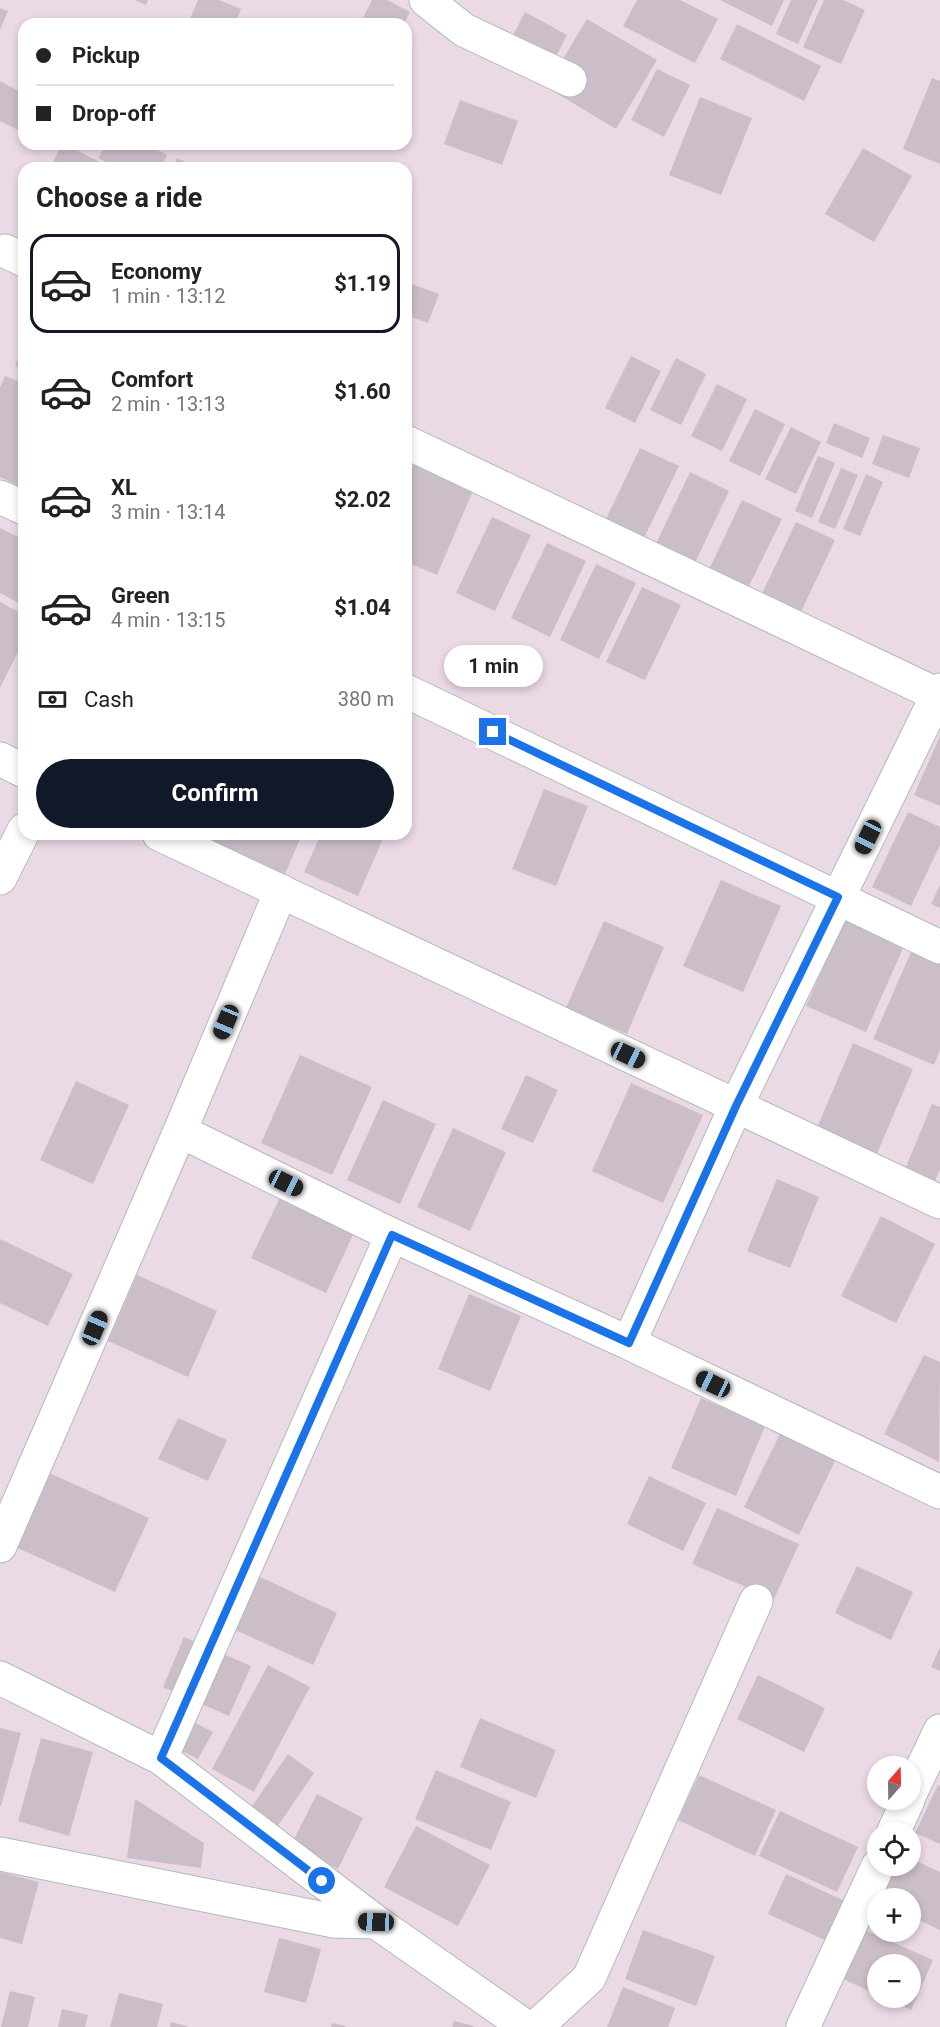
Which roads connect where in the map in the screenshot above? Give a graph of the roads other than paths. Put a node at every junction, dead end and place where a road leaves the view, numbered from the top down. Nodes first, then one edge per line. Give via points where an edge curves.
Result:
1 (426, 0) edge
2 (570, 80) dead end
3 (412, 445) edge
4 (0, 497) edge
5 (18, 505) edge
6 (412, 694) edge
7 (939, 694) edge
8 (0, 759) edge
9 (18, 768) edge
10 (19, 840) edge
11 (172, 840) edge
12 (0, 878) edge
13 (281, 891) junction
14 (838, 897) junction
15 (940, 947) edge
16 (736, 1106) junction
17 (180, 1131) junction
18 (940, 1202) edge
19 (392, 1235) junction
20 (629, 1343) junction
21 (940, 1492) edge
22 (0, 1546) edge
23 (756, 1601) dead end
24 (0, 1678) edge
25 (940, 1731) edge
26 (161, 1758) junction
27 (921, 1771) edge
28 (0, 1854) edge
29 (873, 1876) edge
30 (376, 1922) junction
31 (526, 2027) edge
32 (536, 2027) edge
33 (803, 2027) edge

1 - 2 street via 464,30
3 - 7 street
4 - 5 street
6 - 14 street
7 - 14 street
8 - 9 street
10 - 12 street
11 - 13 street
13 - 16 street
13 - 17 street
14 - 15 street
14 - 16 street
16 - 18 street
16 - 20 street
17 - 19 street
17 - 22 street
19 - 20 street
19 - 26 street
20 - 21 street
23 - 32 street via 589,1978
24 - 26 street
25 - 27 street
26 - 30 street
28 - 30 street via 334,1921
29 - 33 street
30 - 31 street

